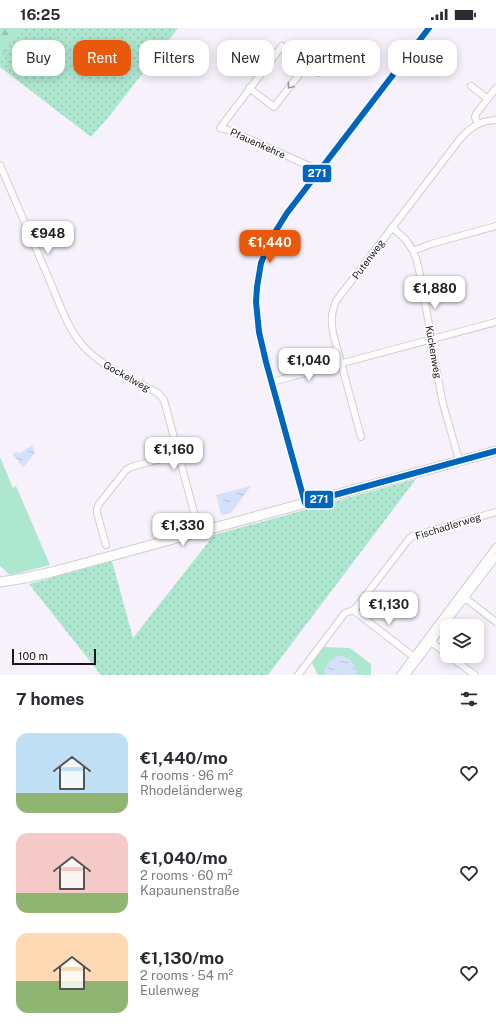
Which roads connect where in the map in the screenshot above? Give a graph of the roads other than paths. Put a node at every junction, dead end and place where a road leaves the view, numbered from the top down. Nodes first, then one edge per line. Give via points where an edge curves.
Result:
1 (429, 28) edge
2 (282, 46) edge
3 (298, 76) edge
4 (471, 86) dead end
5 (249, 88) junction
6 (496, 88) edge
7 (488, 99) junction
8 (496, 120) edge
9 (478, 124) junction
10 (0, 165) edge
11 (318, 171) junction
12 (496, 226) edge
13 (392, 227) junction
14 (413, 251) junction
15 (496, 322) edge
16 (430, 340) junction
17 (342, 364) junction
18 (272, 382) junction
19 (361, 438) dead end
20 (496, 451) edge
21 (179, 454) junction
22 (460, 460) junction
23 (305, 503) junction
24 (496, 512) edge
25 (199, 531) junction
26 (106, 546) dead end
27 (496, 547) edge
28 (496, 557) edge
29 (0, 582) edge
30 (465, 598) junction
31 (353, 610) junction
32 (496, 622) edge
33 (431, 642) junction
34 (440, 649) edge
35 (414, 657) junction
36 (459, 663) edge
37 (298, 675) edge
38 (400, 675) edge
39 (406, 675) edge
40 (475, 675) edge

1 - 11 street
2 - 5 street, Pfauenkehre
3 -> 5 street via 274,106
4 - 7 street
5 - 11 street, Pfauenkehre via 220,128
6 - 7 street
7 - 9 street via 475,116
8 - 9 street, Putenweg
9 - 13 street, Putenweg via 460,138
10 - 21 street, Gockelweg via 74,334 85,348 106,366 158,393 166,405
11 - 18 street via 279,224 268,245 259,272 256,310
12 - 14 street
13 - 14 street, Kückenweg
13 - 17 street, Putenweg via 336,301 332,310 333,333
14 - 16 street, Kückenweg via 419,270
15 - 16 street
16 - 17 street
16 - 22 street, Kückenweg via 443,404
17 - 18 street
17 - 19 street, Putenweg
18 - 23 street
20 - 22 street
21 - 25 street, Gockelweg
21 - 26 street via 126,470 99,504 97,513
22 - 23 street
23 - 25 street
24 - 31 street, Fischadlerweg via 413,536
25 - 29 street via 56,571
27 - 35 street
28 - 30 street
30 - 32 street
30 - 33 street
31 - 35 street
31 - 37 street, Fischadlerweg via 345,613
33 - 34 street
33 - 39 street
35 - 38 street
36 - 40 street

